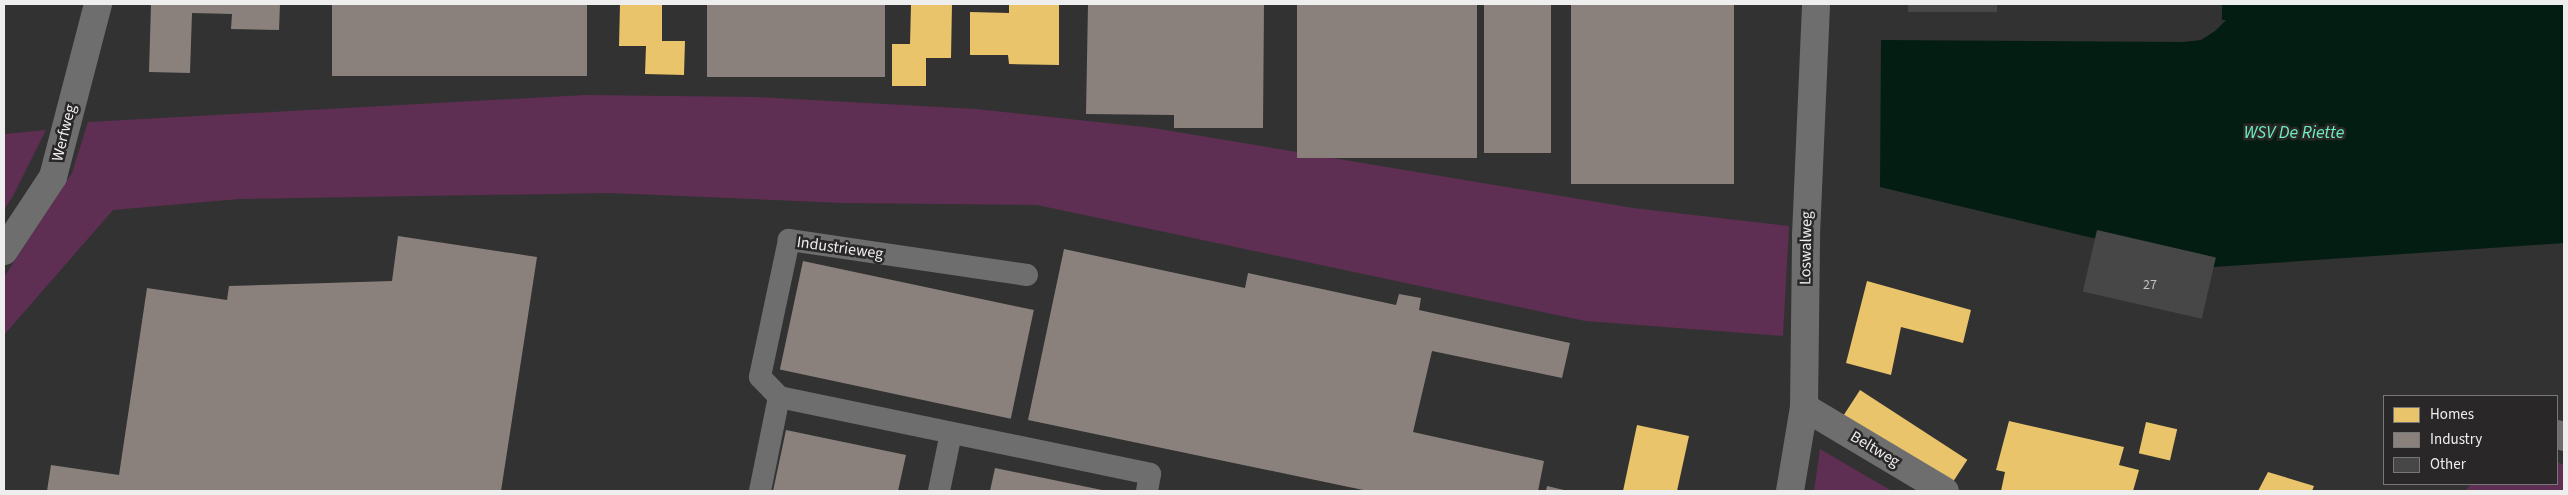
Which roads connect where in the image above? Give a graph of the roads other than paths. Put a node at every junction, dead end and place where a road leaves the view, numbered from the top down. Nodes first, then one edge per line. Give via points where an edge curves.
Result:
1 (98, 4) edge
2 (1816, 4) edge
3 (4, 250) edge
4 (1027, 275) dead end
5 (779, 397) junction
6 (1804, 407) junction
7 (952, 433) junction
8 (760, 491) edge
9 (939, 491) edge
10 (1147, 491) edge
11 (1790, 491) edge
12 (1945, 491) edge

1 - 3 street, Werfweg via 53,177
2 - 6 street, Loswalweg via 1806,235
4 - 5 lane, Industrieweg via 789,240 760,377
5 - 7 lane
5 - 8 lane
6 - 11 street, Loswalweg
6 - 12 street, Beltweg
7 - 9 lane
7 - 10 lane via 1150,474

